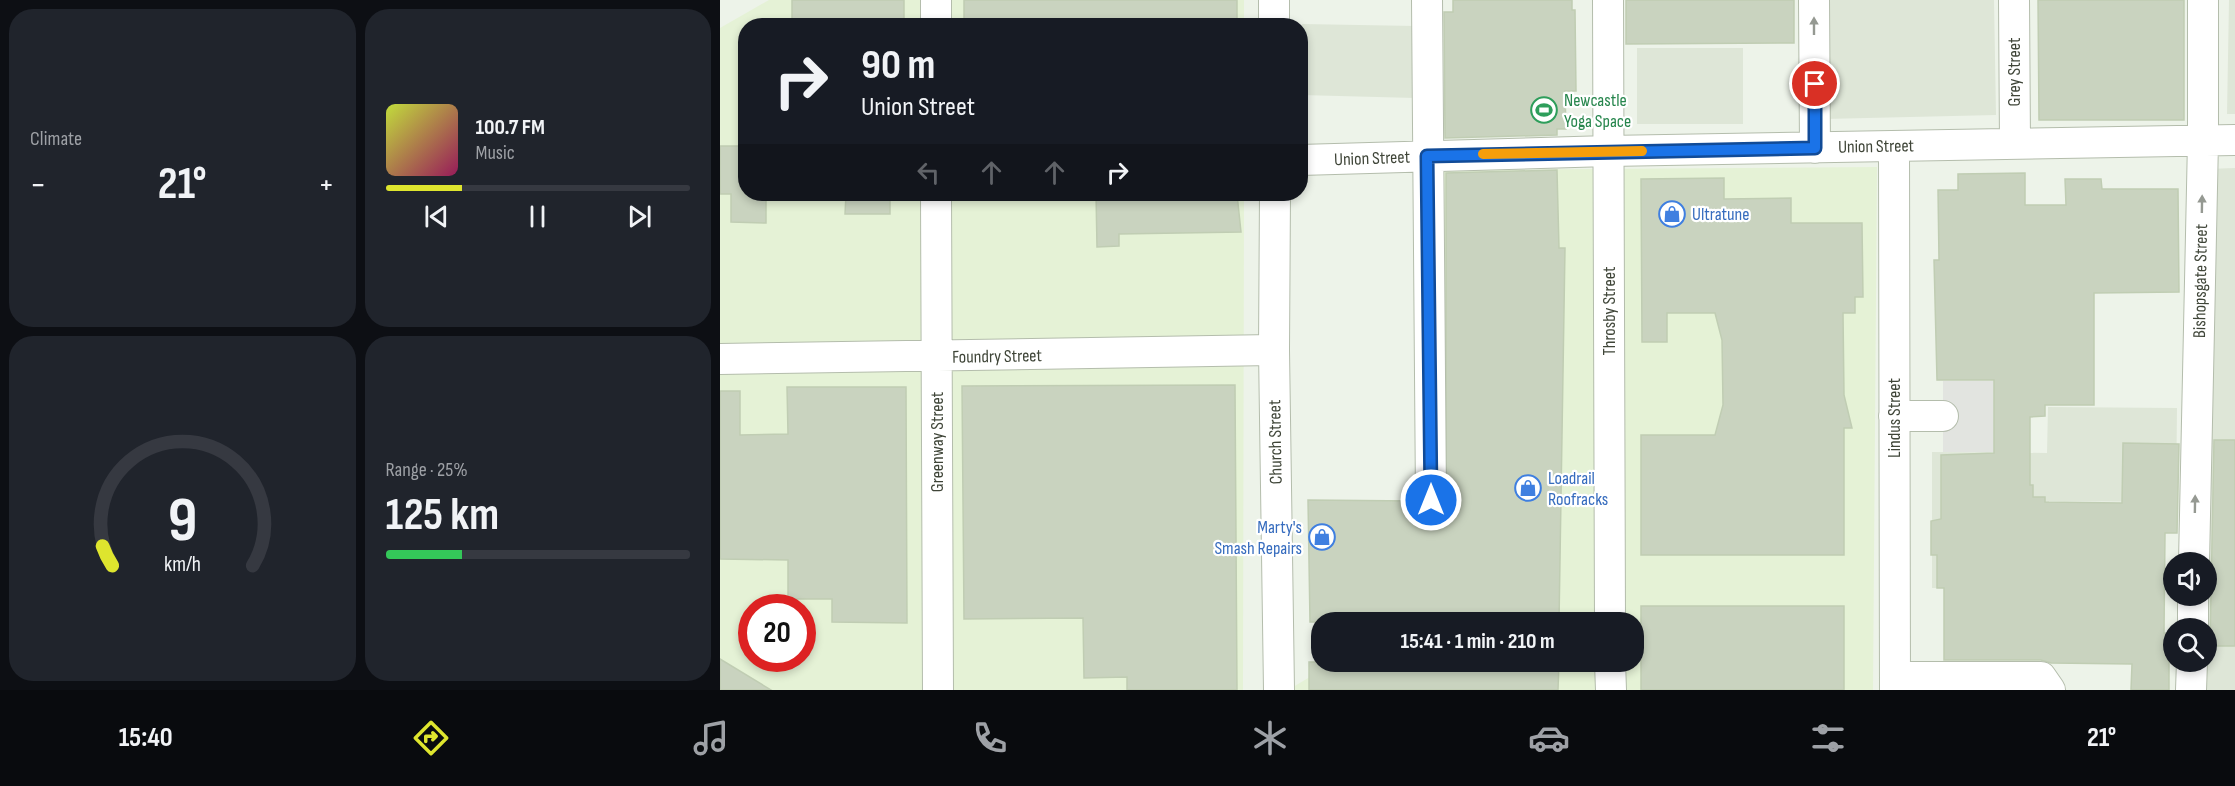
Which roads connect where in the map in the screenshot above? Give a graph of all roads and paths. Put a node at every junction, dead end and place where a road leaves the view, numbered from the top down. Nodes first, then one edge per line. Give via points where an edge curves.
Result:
1 (936, 0) edge
2 (1274, 0) edge
3 (1427, 0) edge
4 (1608, 0) edge
5 (1814, 0) edge
6 (2014, 0) edge
7 (2203, 0) edge
8 (936, 18) edge
9 (1274, 18) edge
10 (2235, 140) edge
11 (2203, 141) junction
12 (2014, 143) junction
13 (1894, 146) junction
14 (1815, 148) junction
15 (1608, 151) junction
16 (1427, 156) junction
17 (1308, 160) edge
18 (936, 201) edge
19 (1275, 201) edge
20 (1274, 350) junction
21 (937, 357) junction
22 (720, 359) edge
23 (1894, 416) junction
24 (1943, 416) dead end
25 (1431, 500) dead end
26 (2194, 552) edge
27 (1610, 612) edge
28 (1610, 672) edge
29 (2192, 672) edge
30 (1895, 683) edge
31 (938, 690) edge
32 (1279, 690) edge
33 (1611, 690) edge
34 (2050, 690) edge
35 (2191, 690) edge

1 - 8 street
2 - 9 street
3 - 16 street
4 - 15 street, Throsby Street
14 -> 5 street
6 - 12 street, Grey Street
7 - 11 street, Bishopsgate Street
10 - 11 street, Union Street
11 - 12 street, Union Street
26 -> 11 street, Bishopsgate Street
12 - 13 street, Union Street
13 - 14 street, Union Street
13 - 23 street, Lindus Street
14 - 15 street, Union Street
15 - 16 street, Union Street
15 - 27 street, Throsby Street
16 - 17 street, Union Street
16 - 25 street
18 - 21 street, Greenway Street
19 - 20 street, Church Street
20 - 21 street, Foundry Street
20 - 32 street, Church Street
21 - 22 street, Foundry Street
21 - 31 street, Greenway Street
23 - 24 street
23 - 30 street, Lindus Street
28 - 33 street
29 - 35 street
30 - 34 street via 2042,677

